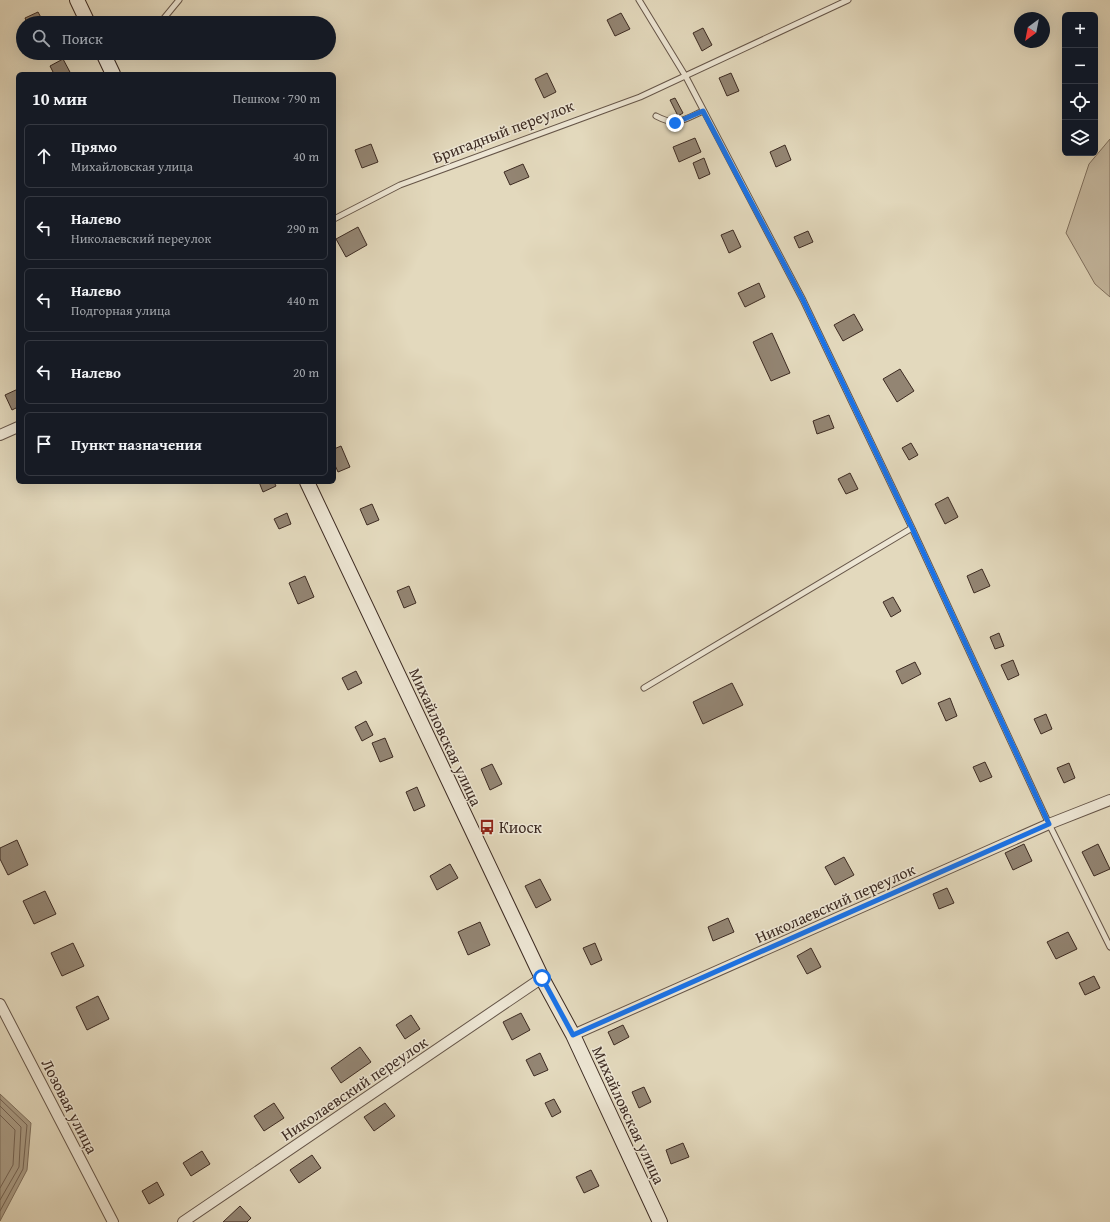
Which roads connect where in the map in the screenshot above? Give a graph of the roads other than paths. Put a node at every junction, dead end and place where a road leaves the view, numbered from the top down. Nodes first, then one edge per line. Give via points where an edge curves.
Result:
1 (77, 0) edge
2 (179, 0) edge
3 (639, 0) edge
4 (848, 0) edge
5 (85, 16) edge
6 (166, 16) edge
7 (106, 60) edge
8 (112, 72) edge
9 (686, 77) junction
10 (703, 111) junction
11 (656, 116) dead end
12 (336, 218) edge
13 (16, 428) edge
14 (0, 435) edge
15 (308, 484) edge
16 (912, 528) junction
17 (644, 688) dead end
18 (1110, 800) edge
19 (1049, 824) junction
20 (1110, 947) edge
21 (542, 978) junction
22 (0, 1004) edge
23 (573, 1035) junction
24 (113, 1222) edge
25 (183, 1222) edge
26 (660, 1222) edge

1 - 5 street
2 - 6 lane
3 - 9 lane
4 - 9 lane, Бригадный переулок
7 - 8 street
9 - 10 lane
9 - 12 lane, Бригадный переулок via 640,97 400,185
10 - 11 lane via 675,123
10 - 16 lane via 803,300
13 - 14 street
15 - 21 street, Михайловская улица
16 - 17 lane
16 - 19 lane
18 - 19 street, Николаевский переулок
19 - 20 lane
19 - 23 street, Николаевский переулок
21 - 23 street, Михайловская улица
21 - 25 street, Николаевский переулок
22 - 24 street, Лозовая улица
23 - 26 street, Михайловская улица

